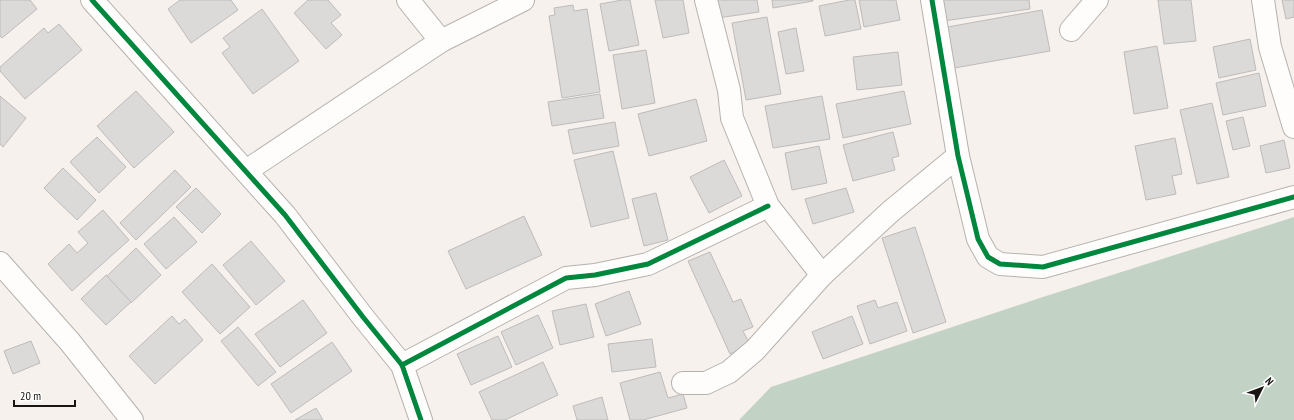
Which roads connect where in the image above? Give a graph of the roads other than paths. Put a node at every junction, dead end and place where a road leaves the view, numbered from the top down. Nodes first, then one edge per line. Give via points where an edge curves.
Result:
1 (92, 0) edge
2 (408, 0) edge
3 (523, 0) edge
4 (706, 0) edge
5 (932, 0) edge
6 (1097, 0) edge
7 (1263, 0) edge
8 (1070, 30) dead end
9 (440, 41) junction
10 (1294, 127) edge
11 (958, 156) junction
12 (246, 171) junction
13 (1294, 197) edge
14 (768, 206) junction
15 (0, 263) edge
16 (822, 275) junction
17 (402, 365) junction
18 (683, 383) dead end
19 (132, 420) edge
20 (421, 420) edge

1 - 12 street
2 - 9 street
3 - 9 street
4 - 14 street via 729,90 732,118
5 - 11 street
6 - 8 street
7 - 10 street via 1270,48
9 - 12 street
11 - 13 street via 978,239 988,257 1000,264 1043,267
11 - 16 street via 890,212
12 - 17 street via 285,215
14 - 16 street
14 - 17 street via 648,264 566,278
15 - 19 street via 70,342
16 - 18 street via 755,350 729,372 706,383
17 - 20 street

